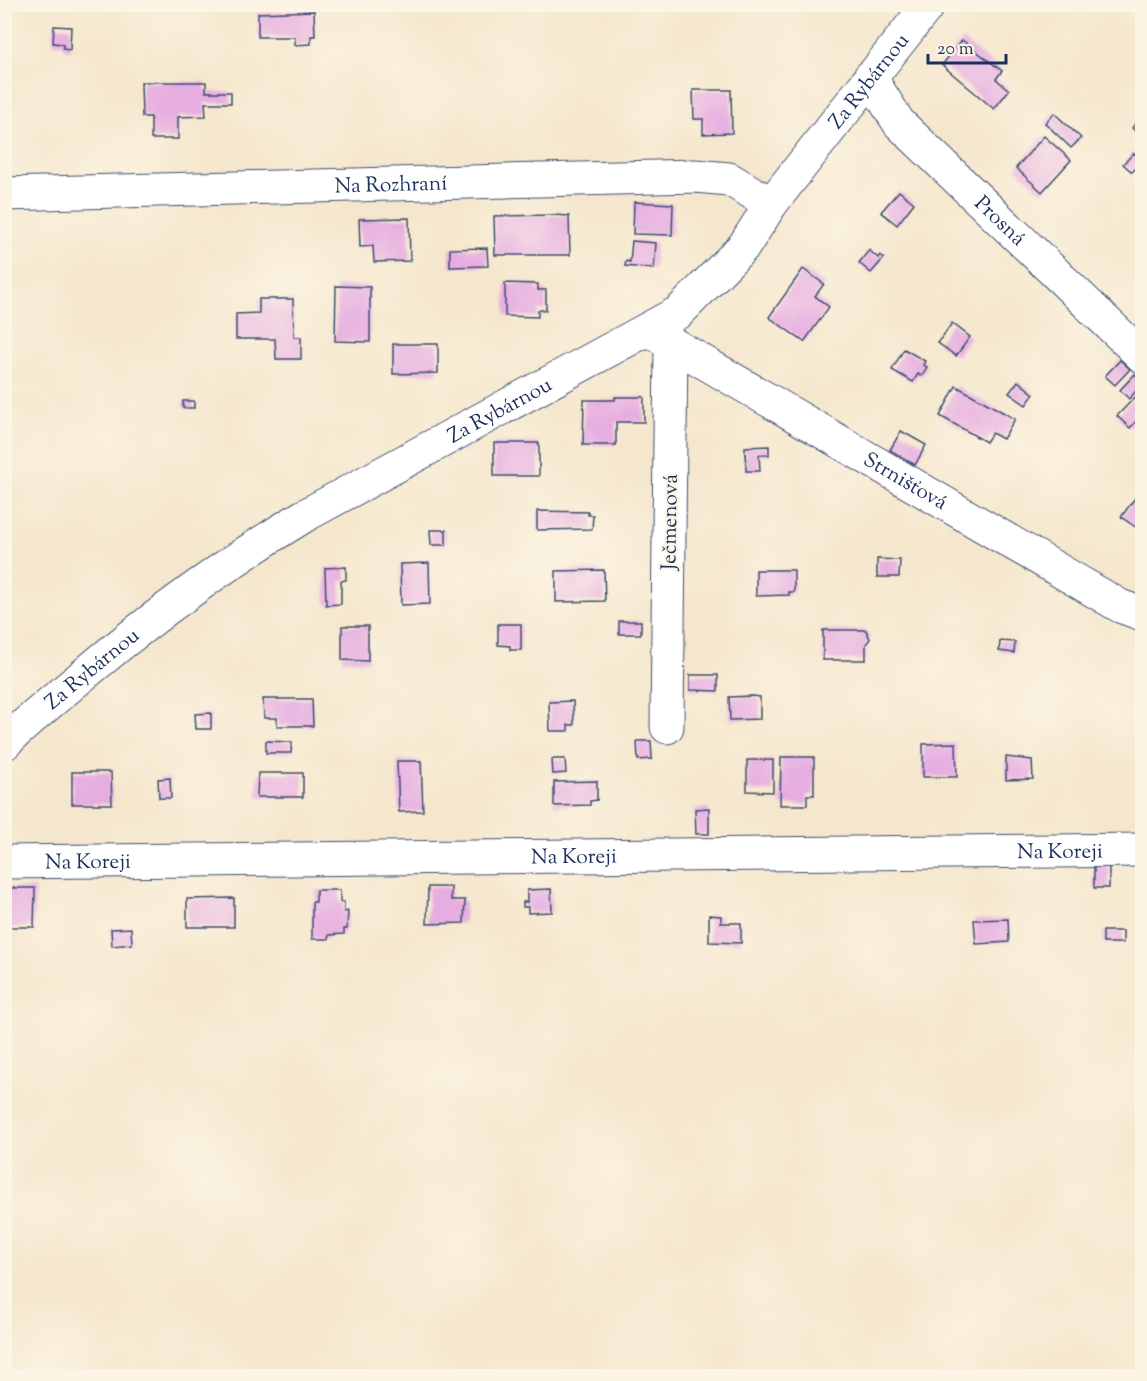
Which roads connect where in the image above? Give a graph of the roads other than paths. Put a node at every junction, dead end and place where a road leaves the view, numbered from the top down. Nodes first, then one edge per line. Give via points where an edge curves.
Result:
1 (929, 4) edge
2 (870, 77) junction
3 (4, 194) edge
4 (771, 204) junction
5 (660, 337) junction
6 (1143, 356) edge
7 (1143, 614) edge
8 (667, 727) dead end
9 (4, 744) edge
10 (1143, 850) edge
11 (4, 862) edge

1 - 2 street, Za Rybárnou
2 - 4 street, Za Rybárnou
2 - 6 street, Prosná via 899,123
3 - 4 street, Na Rozhraní via 695,176 729,179
4 - 5 street, Za Rybárnou via 744,246
5 - 7 street, Strnišťová via 1120,606
5 - 8 street, Ječmenová
5 - 9 street, Za Rybárnou via 304,516 252,547 134,632
10 - 11 street, Na Koreji

